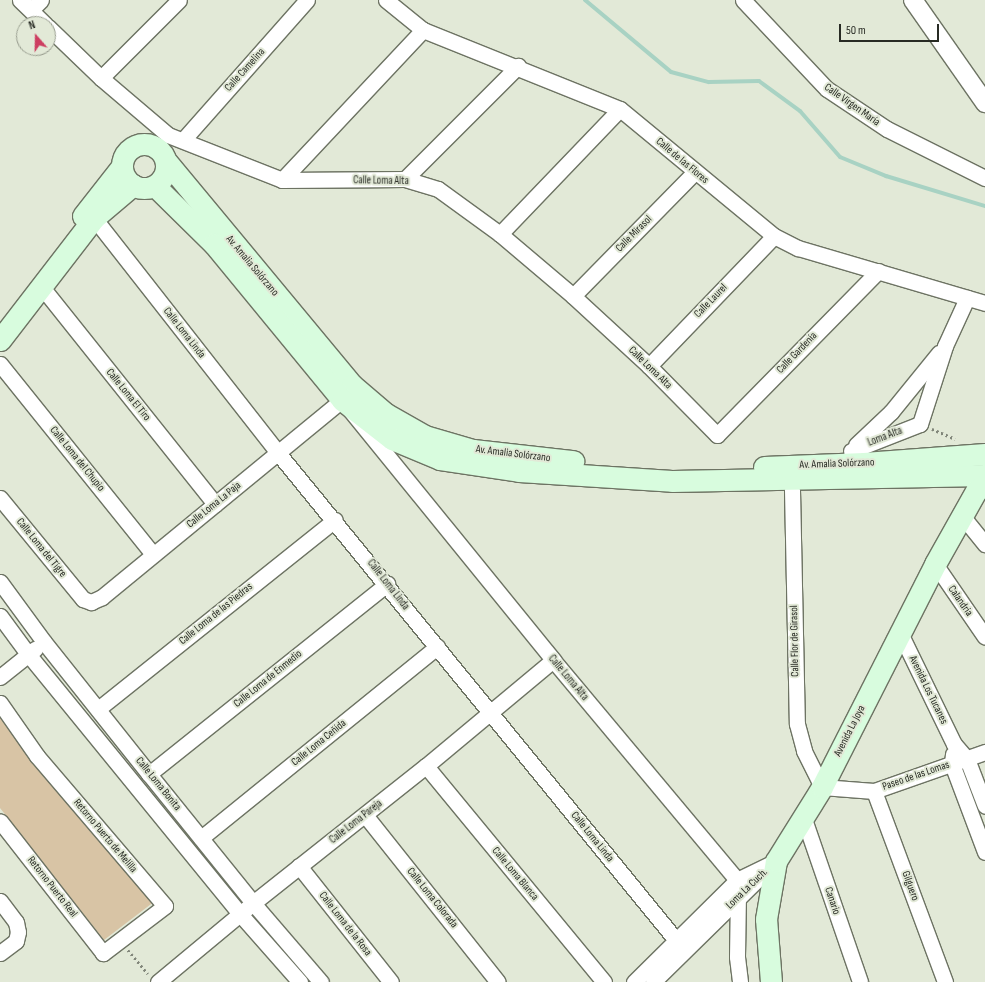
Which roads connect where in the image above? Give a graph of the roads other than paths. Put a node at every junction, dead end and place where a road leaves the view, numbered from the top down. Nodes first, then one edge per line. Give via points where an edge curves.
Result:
1 (179, 0) edge
2 (307, 0) edge
3 (386, 0) edge
4 (743, 0) edge
5 (913, 0) edge
6 (31, 3) edge
7 (40, 16) edge
8 (423, 30) junction
9 (56, 35) edge
10 (518, 66) junction
11 (101, 78) junction
12 (985, 103) edge
13 (620, 109) junction
14 (182, 140) junction
15 (166, 161) junction
16 (122, 166) junction
17 (694, 172) junction
18 (985, 178) edge
19 (282, 180) junction
20 (405, 180) junction
21 (133, 185) junction
22 (155, 186) junction
23 (94, 218) junction
24 (500, 234) junction
25 (774, 236) junction
26 (878, 270) junction
27 (41, 286) junction
28 (573, 296) junction
29 (967, 298) junction
30 (985, 303) edge
31 (0, 321) edge
32 (0, 340) edge
33 (945, 346) junction
34 (0, 364) edge
35 (649, 366) junction
36 (342, 400) junction
37 (717, 435) joint
38 (278, 453) junction
39 (982, 469) edge
40 (792, 490) dead end
41 (0, 498) edge
42 (215, 504) junction
43 (963, 517) junction
44 (335, 520) junction
45 (985, 544) edge
46 (153, 554) junction
47 (935, 564) junction
48 (0, 582) edge
49 (387, 584) junction
50 (83, 599) joint
51 (0, 616) edge
52 (901, 635) junction
53 (985, 637) edge
54 (44, 642) junction
55 (436, 647) junction
56 (28, 654) junction
57 (553, 660) junction
58 (0, 677) edge
59 (0, 703) edge
60 (98, 709) junction
61 (491, 713) junction
62 (954, 744) junction
63 (985, 752) edge
64 (967, 759) junction
65 (952, 764) junction
66 (426, 766) junction
67 (149, 774) junction
68 (822, 787) junction
69 (874, 791) junction
70 (985, 806) edge
71 (365, 815) junction
72 (804, 819) junction
73 (0, 821) edge
74 (201, 838) junction
75 (985, 852) edge
76 (776, 861) junction
77 (299, 866) junction
78 (736, 880) junction
79 (739, 898) junction
80 (0, 901) edge
81 (252, 903) junction
82 (240, 914) junction
83 (680, 944) junction
84 (0, 953) edge
85 (103, 953) joint
86 (154, 979) edge
87 (300, 982) edge
88 (321, 982) edge
89 (391, 982) edge
90 (498, 982) edge
91 (604, 982) edge
92 (634, 982) edge
93 (654, 982) edge
94 (740, 982) edge
95 (771, 982) edge
96 (860, 982) edge
97 (945, 982) edge

1 - 11 street
2 - 14 street, Calle Camelina
3 - 8 street, Calle de las Flores
4 - 18 street, Calle Virgen María via 827,90 886,129
5 - 12 street
6 - 7 street
8 - 10 street, Calle de las Flores
8 - 19 street
9 - 11 street, Calle Loma Alta
10 - 13 street, Calle de las Flores
10 - 20 street
11 - 14 street, Calle Loma Alta via 168,135
13 - 17 street, Calle de las Flores
13 - 24 street
14 - 19 street, Calle Loma Alta
15 - 16 main road via 159,149 152,145 138,144 127,152
15 - 22 main road via 165,175
15 - 39 main road, Av. Amalia Solórzano via 352,385 386,414 425,436 473,450 561,460 675,467 864,463
16 - 21 main road via 123,174
16 - 31 main road
17 - 25 street, Calle de las Flores
17 - 28 street, Calle Mirasol
19 - 20 street, Calle Loma Alta
20 - 24 street, Calle Loma Alta via 438,189
21 - 22 main road via 147,188
21 - 23 main road
22 - 36 main road, Av. Amalia Solórzano via 214,244
23 - 27 main road
23 - 38 street, Calle Loma Linda
24 - 28 street, Calle Loma Alta
25 - 26 street, Calle de las Flores via 798,248
25 - 35 street, Calle Laurel
26 - 29 street, Calle de las Flores
26 - 37 street, Calle Gardenia
27 - 32 main road
27 - 42 street, Calle Loma El Tiro
28 - 35 street, Calle Loma Alta
29 - 30 street, Calle de las Flores
29 - 33 street
33 - 33 street, Loma Alta via 891,412 851,450 920,424
34 - 46 street, Calle Loma del Chupio
35 - 37 street, Calle Loma Alta
36 - 38 street, Calle Loma La Paja
36 - 39 main road, Av. Amalia Solórzano via 392,439 440,459 519,471 672,481 799,480
36 - 57 street, Calle Loma Alta
38 - 42 street, Calle Loma La Paja
38 - 44 street, Calle Loma Linda
39 - 43 main road, Avenida La Joya
40 - 68 street, Calle Flor de Girasol via 797,724 804,751
41 - 50 street, Calle Loma del Tigre
42 - 46 street, Calle Loma La Paja
43 - 45 street
43 - 47 main road, Avenida La Joya
44 - 49 street, Calle Loma Linda
44 - 60 street, Calle Loma de las Piedras
46 - 50 street, Calle Loma La Paja via 102,597 91,602
47 - 52 main road, Avenida La Joya
47 - 53 street, Calandria
48 - 54 street, Calle Loma Bonita
49 - 55 street, Calle Loma Linda
49 - 67 street, Calle Loma de Enmedio
51 - 56 street, Calle Loma Bonita
52 - 62 street, Avenida Los Tucanes
52 - 68 main road, Avenida La Joya
54 - 56 street
54 - 60 street, Calle Loma Bonita
55 - 61 street, Calle Loma Linda
55 - 74 street, Calle Loma Ceñida
56 - 58 street
56 - 82 street, Calle Loma Bonita
57 - 61 street, Calle Loma Pareja
57 - 78 street, Calle Loma Alta
59 - 85 street, Retorno Puerto de Melilla via 37,756 165,906
60 - 67 street, Calle Loma Bonita
61 - 66 street, Calle Loma Pareja
61 - 83 street, Calle Loma Linda
62 - 64 street, Avenida Los Tucanes
62 - 65 street
63 - 64 street, Paseo de las Lomas
64 - 65 street, Paseo de las Lomas
64 - 70 street, Avenida Los Tucanes
65 - 69 street, Paseo de las Lomas
65 - 75 street
66 - 71 street, Calle Loma Pareja
66 - 91 street, Calle Loma Blanca
67 - 74 street, Calle Loma Bonita
68 - 69 street, Paseo de las Lomas
68 - 72 main road, Avenida La Joya
69 - 97 street, Gilguero
71 - 77 street, Calle Loma Pareja
71 - 90 street, Calle Loma Colorada
72 - 76 main road, Avenida La Joya
72 - 96 street, Canario
73 - 85 street, Retorno Puerto Real
74 - 81 street, Calle Loma Bonita
76 - 78 street, Loma La Cuch.
76 - 79 street, Loma La Cuch.
76 - 95 main road, Avenida La Joya via 766,919
77 - 81 street, Calle Loma Pareja
77 - 89 street, Calle Loma de la Rosa
78 - 79 street
78 - 83 street, Loma La Cuch.
79 - 83 street, Loma La Cuch.
79 - 94 street via 737,957
80 - 84 street via 16,922 18,932 16,940
81 - 82 street, Calle Loma Pareja
81 - 88 street, Calle Loma Bonita
82 - 86 street, Calle Loma Pareja
82 - 87 street, Calle Loma Bonita
83 - 92 street, Loma La Cuch.
83 - 93 street, Loma La Cuch.

